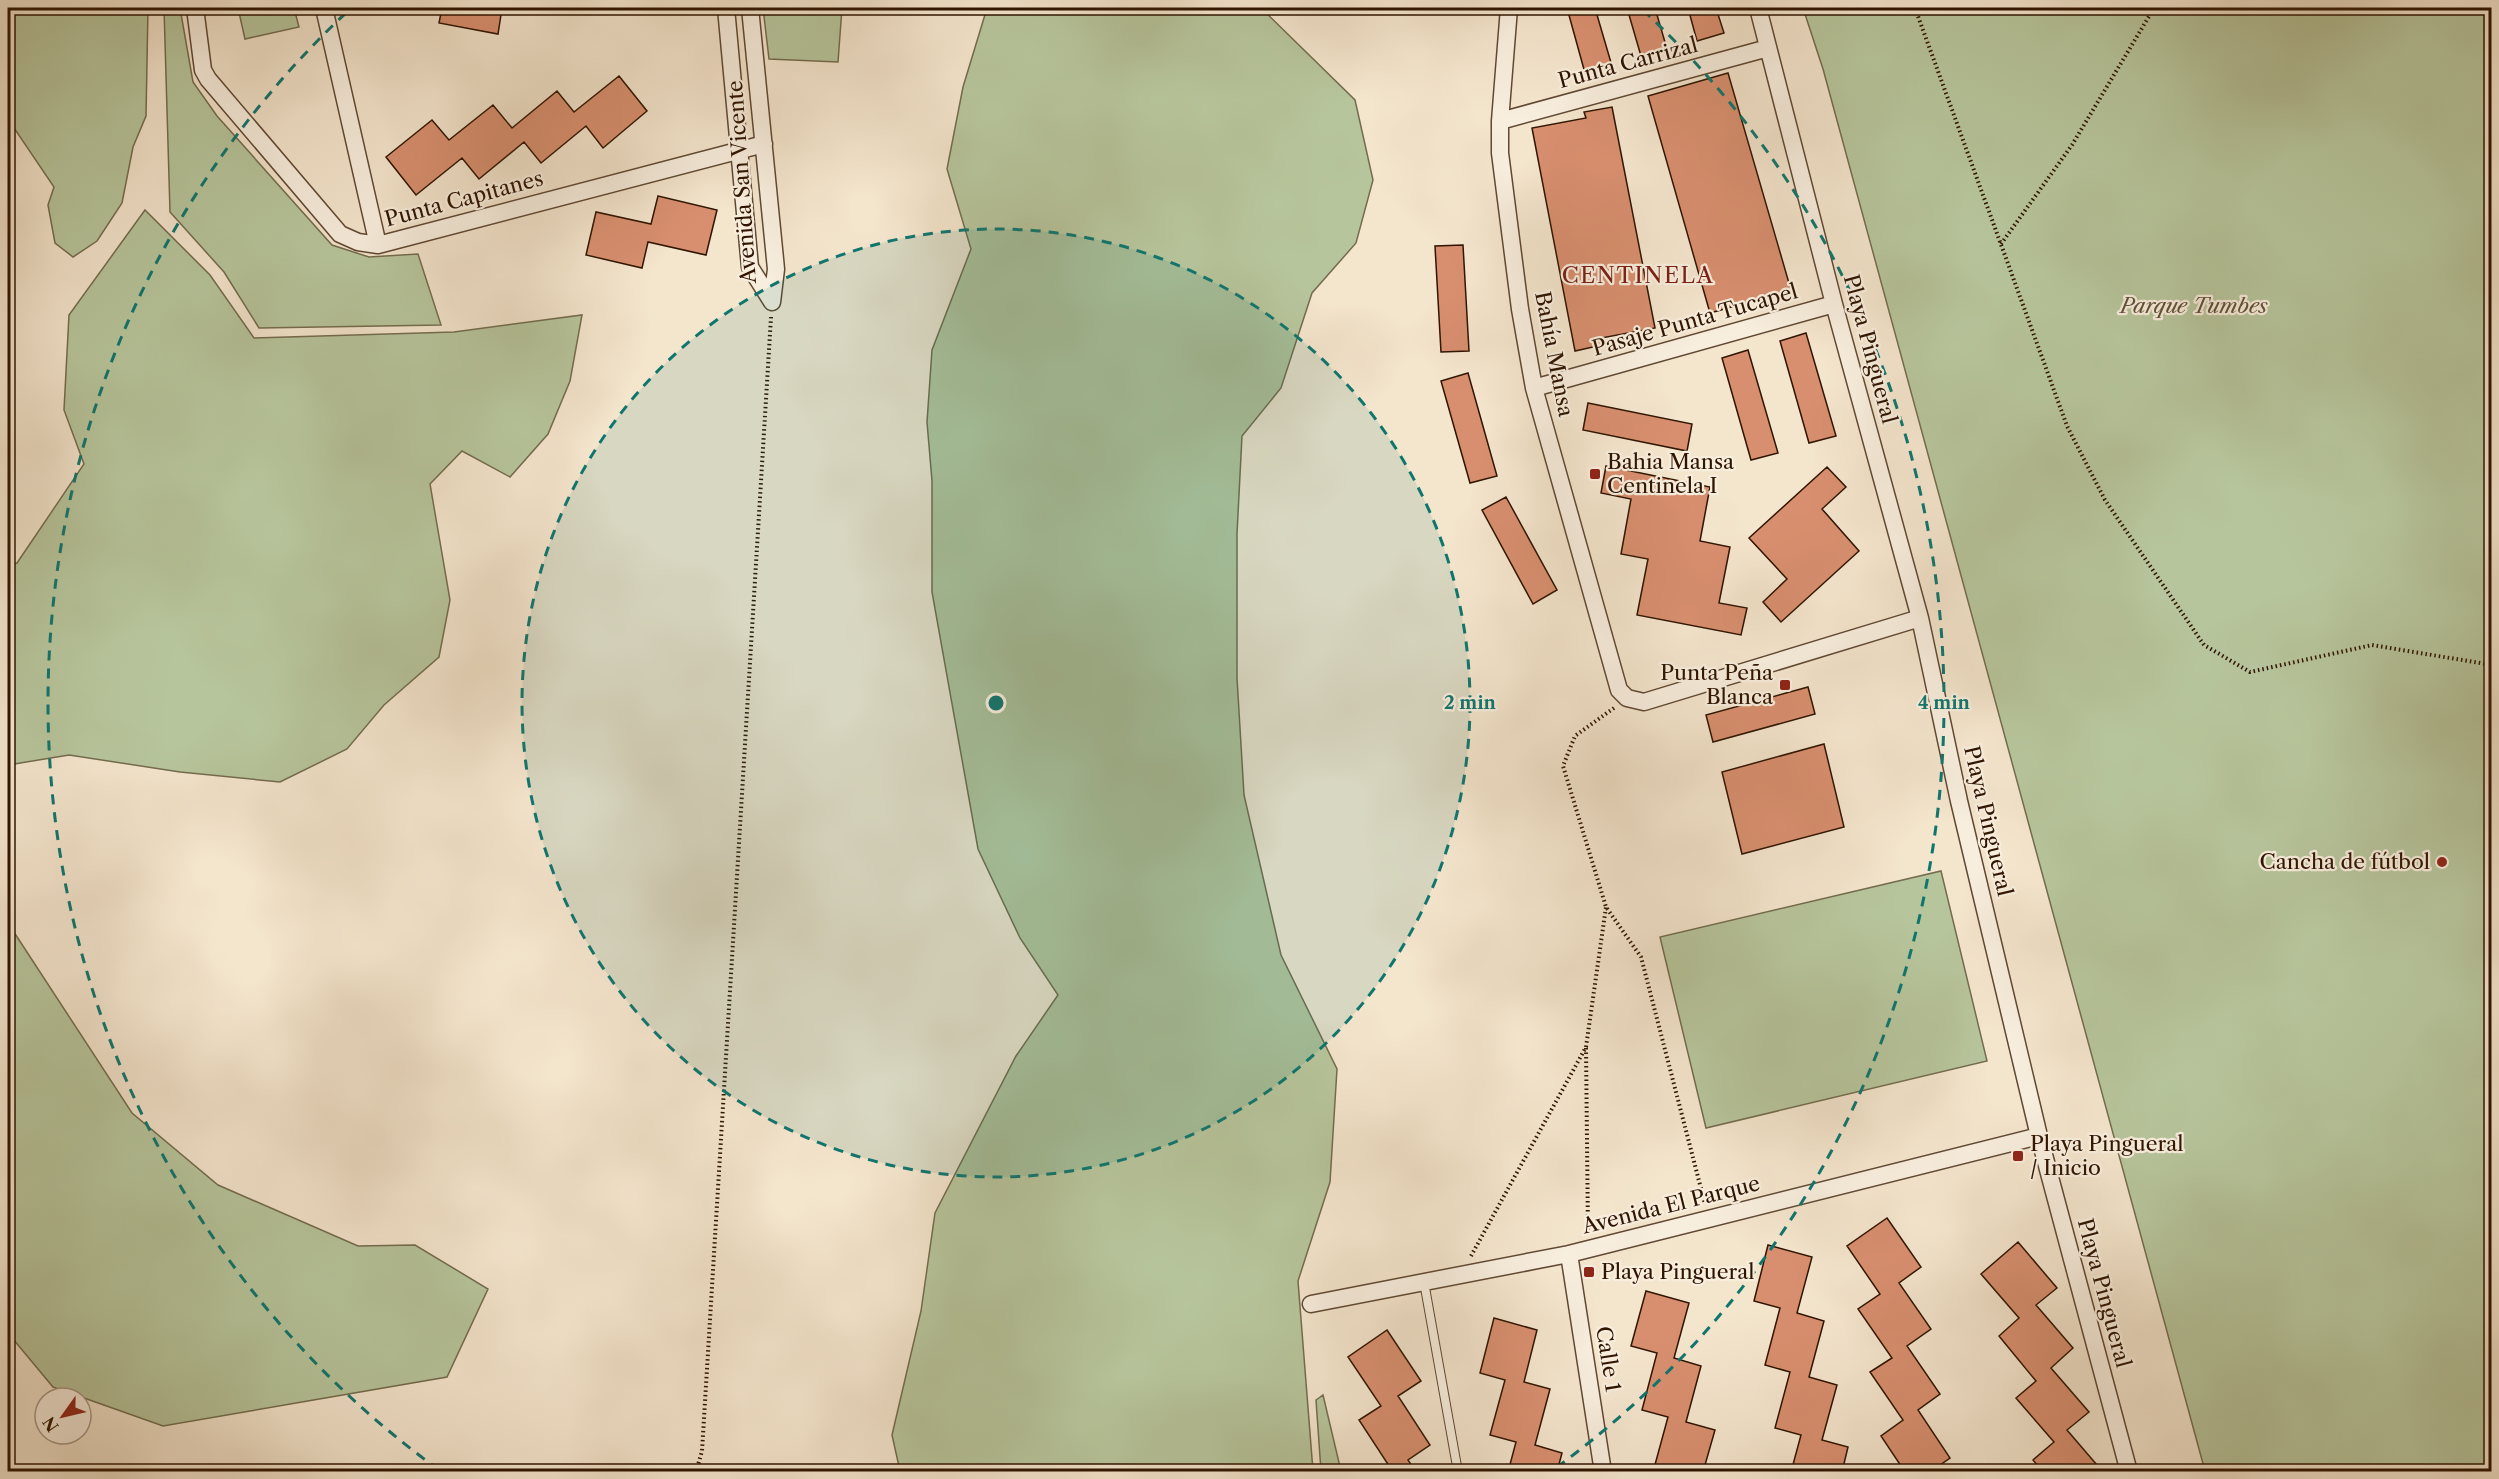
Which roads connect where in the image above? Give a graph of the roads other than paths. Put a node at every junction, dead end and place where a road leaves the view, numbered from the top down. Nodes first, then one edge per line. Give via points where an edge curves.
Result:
1 (195, 8) edge
2 (324, 8) edge
3 (726, 8) edge
4 (750, 8) edge
5 (1509, 8) edge
6 (1758, 8) edge
7 (1768, 48) junction
8 (1500, 121) junction
9 (764, 144) junction
10 (740, 149) junction
11 (378, 245) junction
12 (1834, 304) junction
13 (1534, 388) junction
14 (1920, 618) junction
15 (2039, 1136) junction
16 (1569, 1254) junction
17 (1424, 1282) junction
18 (1311, 1304) dead end
19 (1458, 1472) edge
20 (1603, 1472) edge
21 (2129, 1472) edge

1 - 11 street, Punta Capitanes via 203,70 208,79 340,234
2 - 11 street
3 - 10 street, Avenida San Vicente
4 - 9 street, Avenida San Vicente
5 - 8 street, Bahía Mansa
6 - 7 street, Playa Pingueral
7 - 8 street, Punta Carrizal
7 - 12 street, Playa Pingueral
8 - 13 street, Bahía Mansa via 1500,153
9 - 10 street, Punta Capitanes
9 - 10 street, Avenida San Vicente via 776,269 772,302 750,267
10 - 11 street, Punta Capitanes
12 - 13 street, Pasaje Punta Tucapel
12 - 14 street, Playa Pingueral
13 - 14 street, Bahía Mansa via 1619,690 1627,698 1644,702
14 - 15 street, Playa Pingueral
15 - 16 street, Avenida El Parque
15 - 21 street, Playa Pingueral
16 - 17 street, Avenida El Parque
16 - 20 street, Calle 1
17 - 18 street, Avenida El Parque
17 - 19 lane

